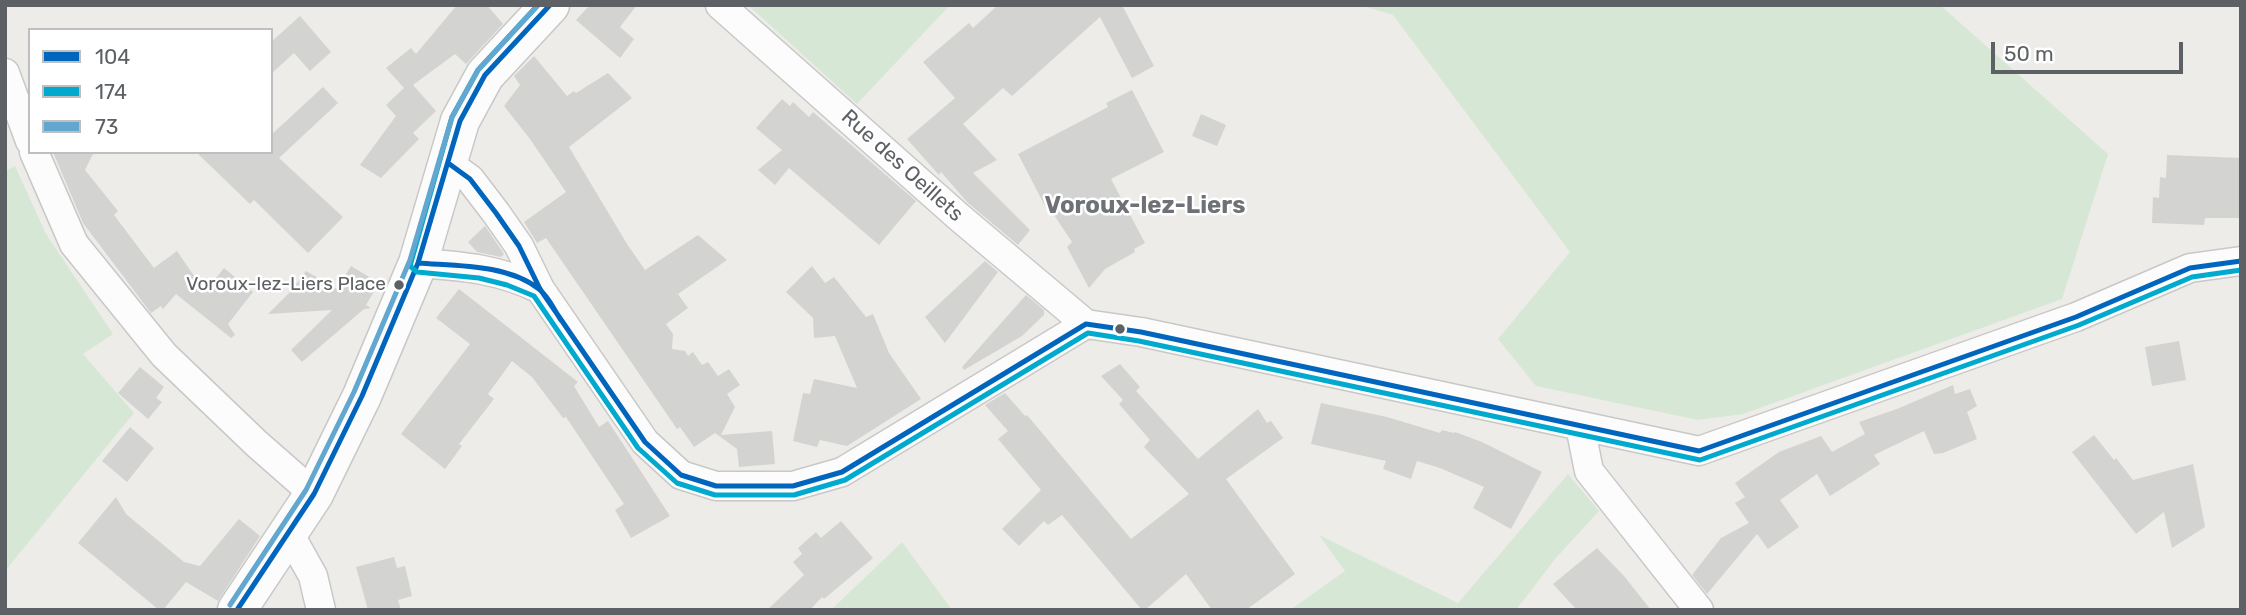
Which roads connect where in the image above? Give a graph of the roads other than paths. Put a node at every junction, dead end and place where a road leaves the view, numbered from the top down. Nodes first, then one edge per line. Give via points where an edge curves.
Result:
1 (550, 5) edge
2 (720, 5) edge
3 (5, 73) edge
4 (28, 136) edge
5 (35, 154) edge
6 (448, 163) junction
7 (2241, 261) edge
8 (418, 263) junction
9 (540, 289) junction
10 (1086, 324) junction
11 (1580, 426) junction
12 (314, 494) junction
13 (289, 533) junction
14 (237, 610) edge
15 (321, 610) edge
16 (1699, 610) edge

1 - 6 main road via 485,75 460,121
2 - 10 street, Rue des Oeillets
3 - 4 street
5 - 12 street via 74,244 164,355
6 - 8 main road
6 - 9 street via 470,179 496,212
7 - 11 street via 2190,268 2076,317 1699,451
8 - 9 street via 492,271
8 - 12 main road via 362,396
9 - 10 street via 645,442 681,475 716,486 793,486 842,472
10 - 11 street
11 - 16 street via 1589,471
12 - 13 main road
13 - 14 main road
13 - 15 street via 313,576

